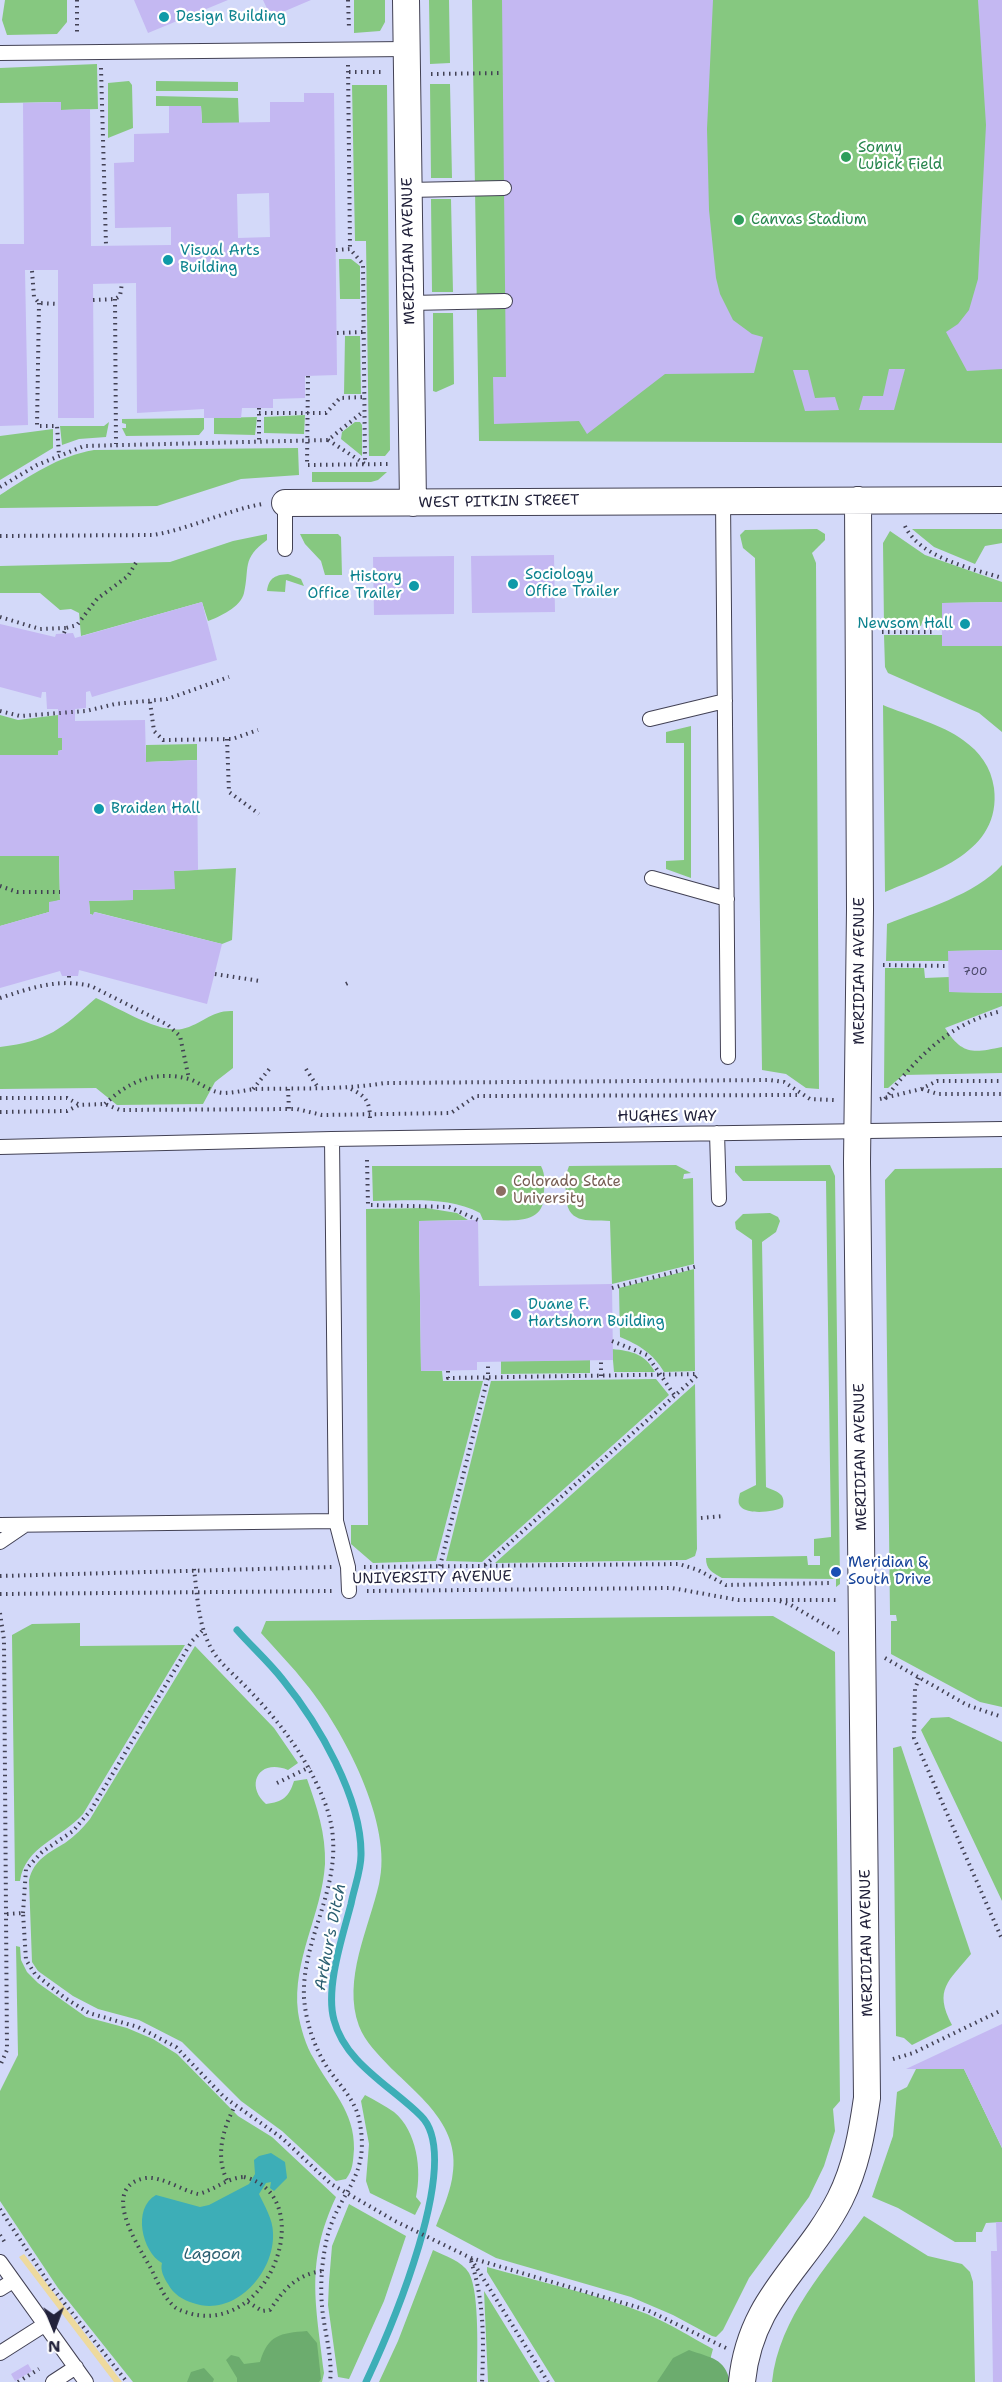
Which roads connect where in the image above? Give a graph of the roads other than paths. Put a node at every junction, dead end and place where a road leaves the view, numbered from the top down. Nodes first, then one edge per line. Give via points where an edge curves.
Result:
1 (406, 0) edge
2 (406, 49) junction
3 (0, 53) edge
4 (504, 188) dead end
5 (408, 190) junction
6 (505, 301) dead end
7 (410, 303) junction
8 (723, 500) junction
9 (858, 500) junction
10 (1002, 500) edge
11 (285, 503) joint
12 (413, 503) junction
13 (285, 549) dead end
14 (725, 701) junction
15 (650, 719) dead end
16 (652, 878) dead end
17 (727, 899) junction
18 (728, 1057) dead end
19 (1002, 1129) edge
20 (858, 1131) junction
21 (717, 1133) junction
22 (332, 1139) junction
23 (0, 1147) edge
24 (718, 1199) dead end
25 (336, 1521) junction
26 (25, 1525) junction
27 (0, 1526) edge
28 (0, 1542) edge
29 (349, 1591) road end
30 (0, 2262) edge
31 (13, 2281) junction
32 (0, 2289) edge
33 (44, 2325) junction
34 (0, 2353) edge
35 (76, 2367) junction
36 (53, 2382) edge
37 (86, 2382) edge
38 (742, 2382) edge

1 - 2 street, MERIDIAN AVENUE
2 - 3 lane
2 - 5 street, MERIDIAN AVENUE
4 - 5 lane
5 - 7 street, MERIDIAN AVENUE
6 - 7 lane
7 - 12 street, MERIDIAN AVENUE
8 - 9 street, WEST PITKIN STREET
8 - 12 street, WEST PITKIN STREET
8 - 14 lane
9 - 10 street, WEST PITKIN STREET
9 - 20 street, MERIDIAN AVENUE
11 - 12 street, WEST PITKIN STREET
11 - 13 lane
14 - 15 lane
14 - 17 lane
16 - 17 lane
17 - 18 lane
19 - 20 lane, HUGHES WAY
20 - 21 lane, HUGHES WAY
20 - 38 street, MERIDIAN AVENUE via 868,2061 862,2133 840,2200 772,2296 754,2329
21 - 22 lane, HUGHES WAY
21 - 24 lane
22 - 23 lane, HUGHES WAY
22 - 25 lane
25 - 26 lane
25 - 29 lane via 348,1567
26 - 27 lane
26 - 28 lane
30 - 31 lane
31 - 32 lane
31 - 33 lane
33 - 34 lane
33 - 35 lane
35 - 36 lane
35 - 37 lane

